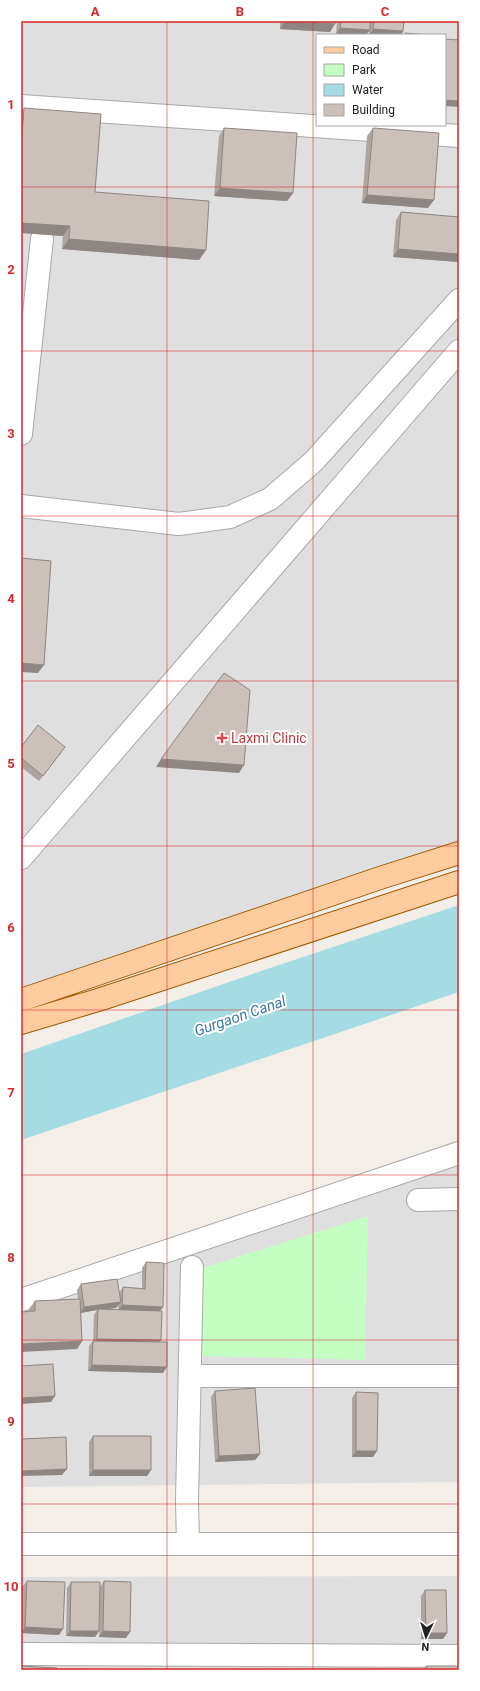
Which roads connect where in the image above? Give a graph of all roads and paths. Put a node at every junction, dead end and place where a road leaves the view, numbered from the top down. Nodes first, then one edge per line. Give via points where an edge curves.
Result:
1 (21, 106) edge
2 (459, 136) edge
3 (42, 240) edge
4 (459, 300) edge
5 (459, 351) edge
6 (21, 434) edge
7 (21, 506) edge
8 (459, 853) edge
9 (21, 858) edge
10 (459, 882) edge
11 (21, 1000) edge
12 (21, 1023) edge
13 (459, 1153) edge
14 (459, 1199) edge
15 (418, 1200) dead end
16 (192, 1267) dead end
17 (21, 1300) edge
18 (190, 1376) junction
19 (459, 1376) edge
20 (188, 1543) junction
21 (21, 1544) edge
22 (459, 1544) edge
23 (21, 1654) edge
24 (459, 1656) edge
25 (132, 1662) edge
26 (267, 1663) edge
27 (412, 1663) edge

1 - 2 street
3 - 6 street
4 - 7 street via 313,462 270,498 230,517 179,524
5 - 9 street
8 - 11 main road
10 - 12 main road
13 - 17 street
14 - 15 street
16 - 18 street
18 - 19 street
18 - 20 street
20 - 21 street
20 - 22 street
23 - 25 street
24 - 27 street
25 - 26 street
26 - 27 street

